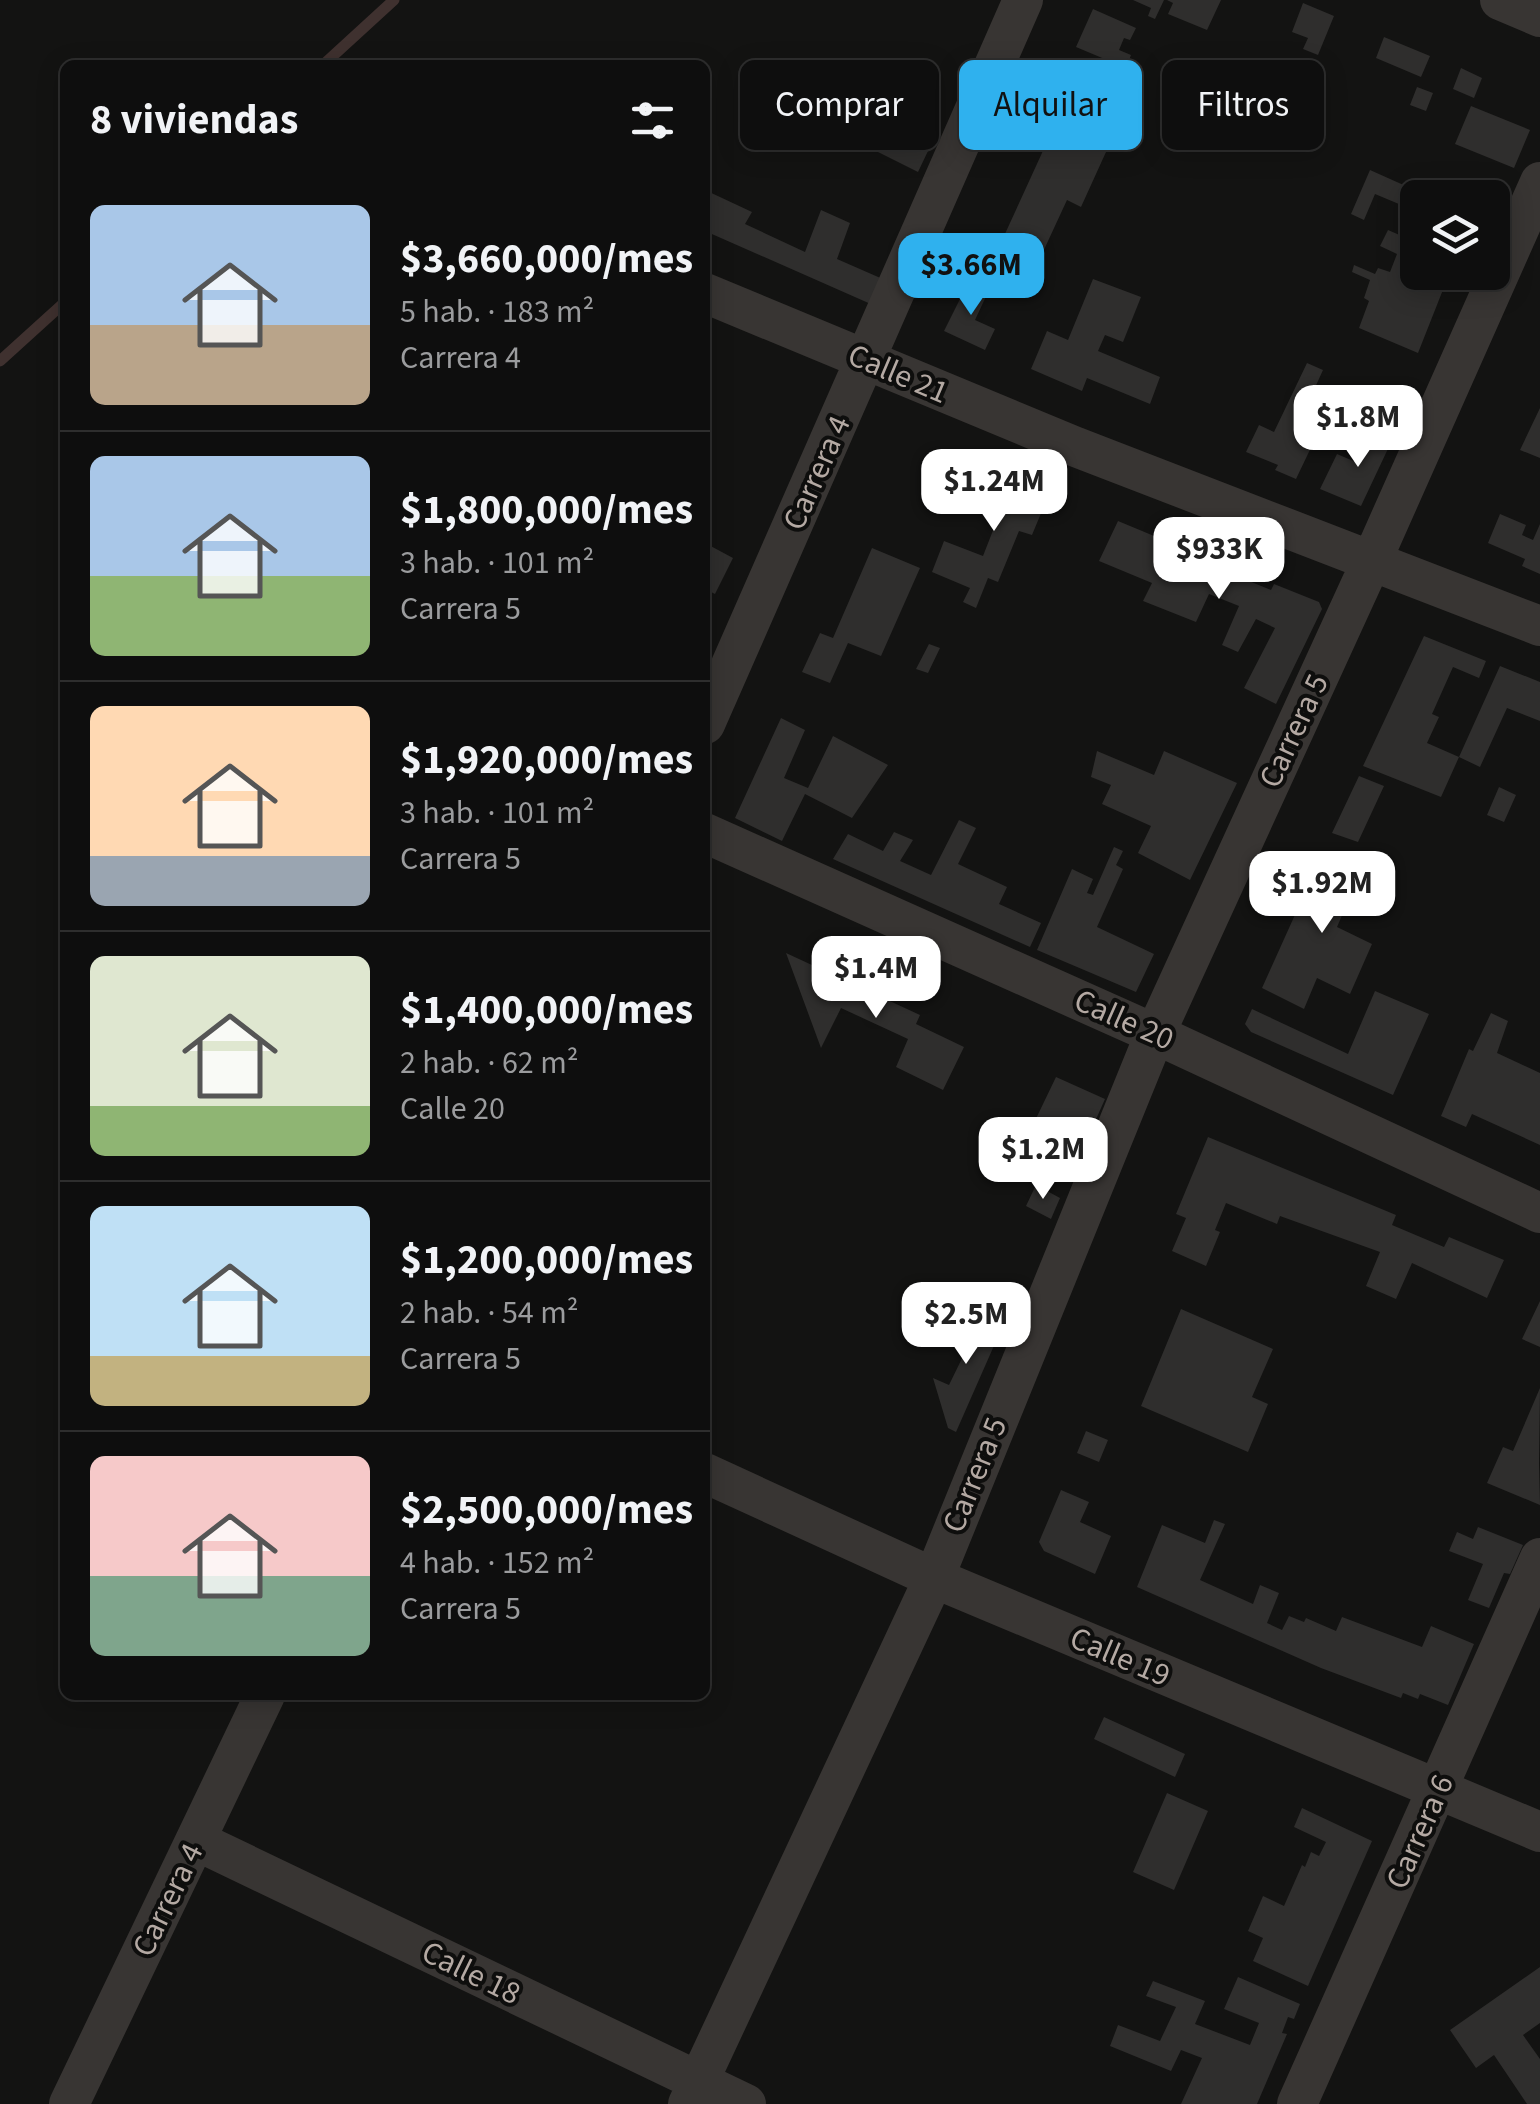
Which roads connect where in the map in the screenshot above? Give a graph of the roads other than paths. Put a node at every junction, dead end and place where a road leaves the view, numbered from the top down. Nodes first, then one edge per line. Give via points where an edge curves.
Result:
1 (1023, 0) edge
2 (1500, 0) edge
3 (1540, 18) edge
4 (1540, 182) edge
5 (710, 296) edge
6 (867, 361) junction
7 (1372, 560) junction
8 (1540, 626) edge
9 (710, 713) edge
10 (710, 835) edge
11 (1154, 1034) junction
12 (1540, 1213) edge
13 (710, 1474) edge
14 (1540, 1558) edge
15 (934, 1578) junction
16 (263, 1700) edge
17 (1439, 1792) junction
18 (1540, 1832) edge
19 (196, 1841) junction
20 (692, 2093) edge
21 (69, 2104) edge
22 (746, 2104) edge
23 (1297, 2104) edge

1 - 6 street, Carrera 4
2 - 3 street
4 - 7 street, Carrera 5
5 - 6 street, Calle 21
6 - 7 street, Calle 21
6 - 9 street, Carrera 4
7 - 8 street, Calle 21
7 - 11 street, Carrera 5
10 - 11 street, Calle 20
11 - 12 street, Calle 20
11 - 15 street, Carrera 5
13 - 15 street, Calle 19
14 - 17 street, Carrera 6
15 - 17 street, Calle 19
15 - 20 street, Carrera 5
16 - 19 street, Carrera 4
17 - 18 street, Calle 19
17 - 23 street, Carrera 6
19 - 20 street, Calle 18
19 - 21 street, Carrera 4
20 - 22 street, Calle 18

